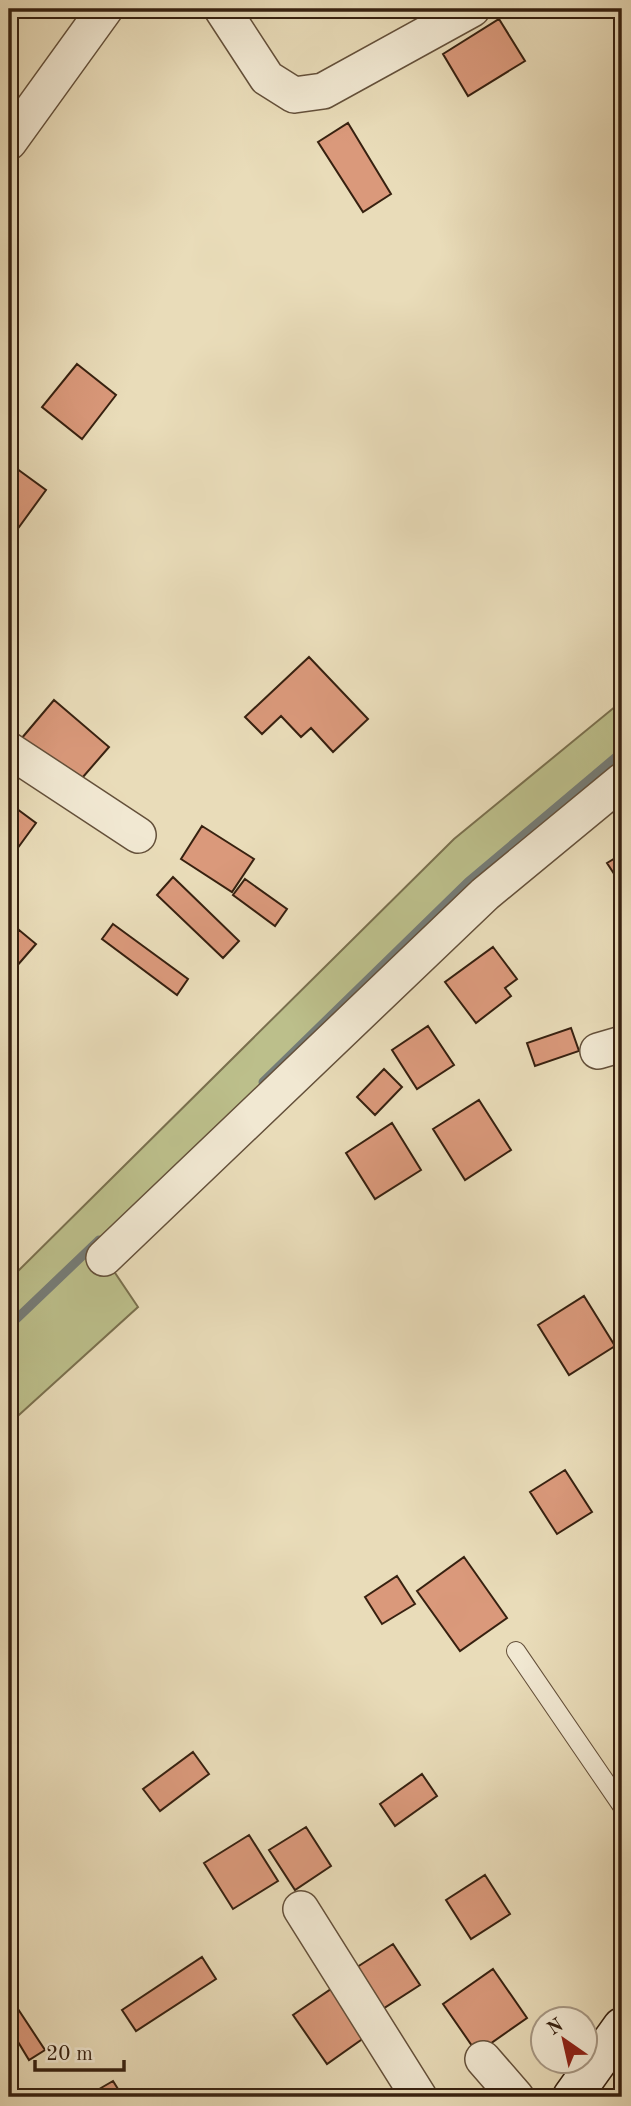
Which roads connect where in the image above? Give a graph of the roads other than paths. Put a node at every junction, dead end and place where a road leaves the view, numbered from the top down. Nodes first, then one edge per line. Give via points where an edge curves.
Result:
1 (105, 9) edge
2 (222, 9) edge
3 (472, 9) edge
4 (9, 142) edge
5 (9, 750) edge
6 (622, 781) edge
7 (138, 835) dead end
8 (104, 1258) dead end
9 (516, 1651) dead end
10 (622, 1806) edge
11 (301, 1909) dead end
12 (622, 2027) edge
13 (483, 2059) dead end
14 (419, 2097) edge
15 (516, 2097) edge
16 (572, 2097) edge

1 - 4 street
2 - 3 street via 267,78 294,95 323,91
5 - 7 street
6 - 8 street via 485,894
9 - 10 lane
11 - 14 street
12 - 16 main road
13 - 15 street

